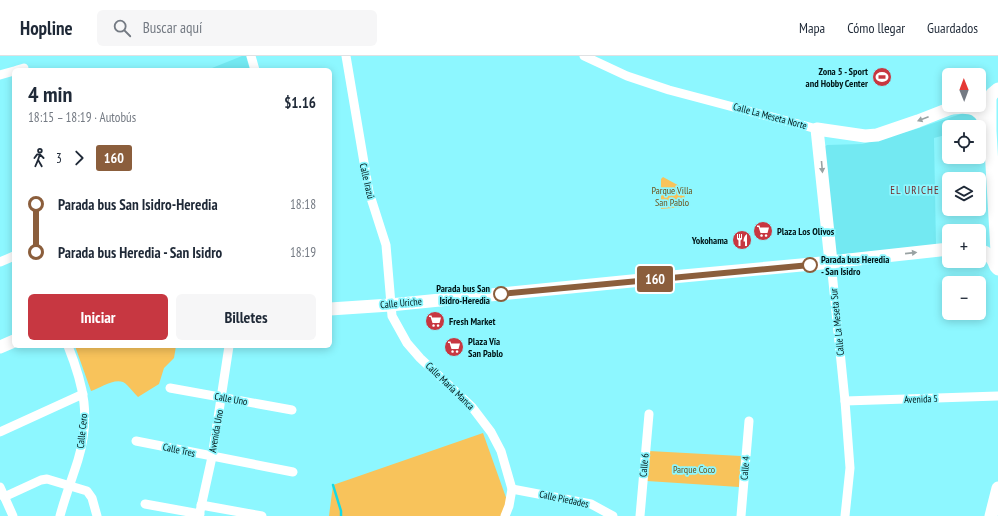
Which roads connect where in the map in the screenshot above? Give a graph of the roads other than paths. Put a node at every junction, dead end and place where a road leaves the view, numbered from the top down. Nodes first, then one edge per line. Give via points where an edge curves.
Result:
1 (251, 56) edge
2 (346, 56) edge
3 (584, 56) edge
4 (254, 68) edge
5 (12, 71) edge
6 (1, 72) edge
7 (998, 88) edge
8 (986, 93) edge
9 (942, 112) edge
10 (979, 112) edge
11 (817, 129) junction
12 (990, 131) junction
13 (865, 136) junction
14 (820, 151) junction
15 (995, 227) junction
16 (986, 241) edge
17 (829, 249) junction
18 (942, 250) edge
19 (986, 252) edge
20 (12, 257) edge
21 (845, 260) junction
22 (0, 262) edge
23 (831, 262) junction
24 (998, 269) edge
25 (998, 272) edge
26 (390, 305) junction
27 (332, 309) edge
28 (12, 342) edge
29 (0, 347) edge
30 (69, 348) edge
31 (229, 348) edge
32 (170, 388) dead end
33 (83, 394) junction
34 (998, 396) edge
35 (222, 397) junction
36 (845, 401) junction
37 (292, 410) dead end
38 (649, 414) dead end
39 (749, 421) dead end
40 (0, 432) edge
41 (136, 441) dead end
42 (212, 456) junction
43 (293, 472) dead end
44 (69, 486) junction
45 (0, 487) edge
46 (998, 488) edge
47 (512, 489) junction
48 (4, 497) junction
49 (145, 504) dead end
50 (200, 512) edge
51 (13, 516) edge
52 (60, 516) edge
53 (97, 516) edge
54 (262, 516) edge
55 (504, 516) edge
56 (613, 516) edge
57 (640, 516) edge
58 (741, 516) edge
59 (845, 516) edge
60 (991, 516) edge

1 - 4 street
2 - 26 street, Calle Irazú via 369,192 386,245
3 - 11 street, Calle La Meseta Norte via 627,76 669,90
5 - 6 street
7 - 8 main road
7 - 12 main road via 990,98
9 -> 13 main road, Calle La Meseta Norte via 877,135
10 - 12 main road
11 - 13 main road, Calle La Meseta Norte
11 - 14 main road, Calle La Meseta Sur
12 - 15 main road
13 - 14 main road via 826,139
14 -> 17 main road, Calle La Meseta Sur
15 - 16 main road via 991,237
15 - 24 main road
17 - 21 main road via 833,256
17 - 23 main road, Calle La Meseta Sur
21 -> 18 main road, Calle Uriche
19 - 25 main road via 993,259
20 - 22 street
21 - 23 main road, Calle Uriche
23 - 26 main road, Calle Uriche
23 - 36 street, Calle La Meseta Sur
26 - 27 main road, Calle Uriche
26 - 47 street, Calle María Manca via 392,316 407,343 472,406 491,432 501,451
28 - 29 main road
30 - 33 street, Calle Cero
31 - 35 street, Avenida Uno
32 - 35 street, Calle Uno
33 - 40 street
33 - 44 street, Calle Cero via 85,423 78,460
34 - 36 street, Avenida 5
35 - 37 street, Calle Uno
35 - 42 street, Avenida Uno
36 - 59 street, Calle La Meseta Sur via 850,468
38 - 57 street, Calle 6
39 - 58 street, Calle 4
41 - 42 street, Calle Tres
42 - 43 street, Calle Tres
42 - 50 street, Avenida Uno
44 - 48 street via 46,479
44 - 52 street, Calle Cero
44 - 53 street via 90,494
45 - 48 street
46 - 60 main road
47 - 55 street, Calle María Manca
47 - 56 street, Calle Piedades via 591,504
48 - 51 street
49 - 50 street
50 - 54 street

